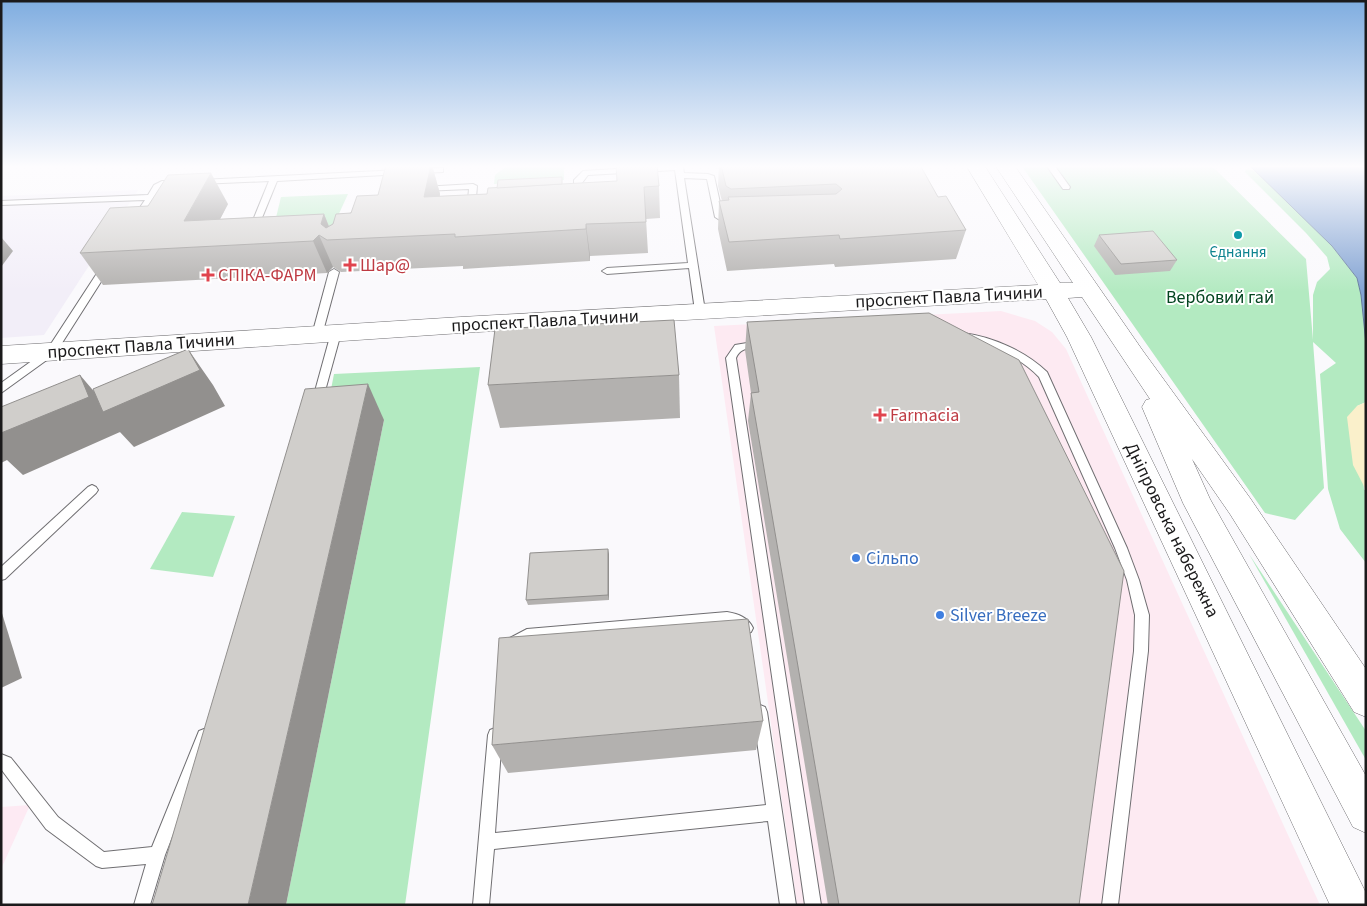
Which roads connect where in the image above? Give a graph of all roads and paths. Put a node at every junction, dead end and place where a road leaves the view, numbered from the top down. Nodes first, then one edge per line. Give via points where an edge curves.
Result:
1 (143, 207) edge
2 (262, 207) edge
3 (470, 207) edge
4 (685, 207) edge
5 (717, 207) edge
6 (1001, 207) edge
7 (1034, 207) edge
8 (482, 216) edge
9 (742, 222) edge
10 (129, 230) edge
11 (250, 236) edge
12 (113, 255) edge
13 (694, 265) junction
14 (607, 271) dead end
15 (334, 272) edge
16 (1089, 289) junction
17 (1053, 291) junction
18 (700, 311) junction
19 (326, 334) junction
20 (947, 336) edge
21 (776, 343) edge
22 (51, 352) junction
23 (1, 355) edge
24 (1134, 357) junction
25 (1, 389) edge
26 (313, 416) edge
27 (92, 490) dead end
28 (1, 575) edge
29 (750, 646) edge
30 (504, 656) edge
31 (758, 695) edge
32 (1366, 700) edge
33 (497, 718) edge
34 (208, 725) edge
35 (1, 761) edge
36 (775, 812) junction
37 (1366, 814) edge
38 (486, 842) junction
39 (157, 855) junction
40 (142, 905) edge
41 (481, 905) edge
42 (788, 905) edge
43 (813, 905) edge
44 (1110, 905) edge
45 (1351, 905) edge

1 - 10 lane
2 - 11 lane
3 - 8 lane
4 - 13 lane
5 - 9 lane via 719,217 726,222
6 - 17 main road, Дніпровська набережна
7 - 16 main road, Дніпровська набережна
12 - 22 lane
13 - 14 lane
13 - 18 lane
15 - 19 lane
16 - 17 main road, проспект Павла Тичини
16 - 24 main road, Дніпровська набережна
17 - 18 main road, проспект Павла Тичини via 851,310
17 - 45 main road, Дніпровська набережна via 1108,397
18 - 19 main road, проспект Павла Тичини
19 - 22 main road, проспект Павла Тичини
19 - 26 lane
20 - 44 lane via 979,338 1031,363 1043,375 1133,580 1142,615 1141,652
21 - 43 lane via 738,346 731,358
22 - 23 main road, проспект Павла Тичини
22 - 25 lane
24 - 32 main road, Дніпровська набережна via 1240,506
24 - 37 main road, Дніпровська набережна via 1197,503
27 - 28 lane
29 - 30 lane via 746,626 727,618 527,635 514,642
31 - 36 lane
33 - 38 lane
34 - 39 lane
35 - 39 lane via 6,763 52,823 102,860
36 - 38 lane
36 - 42 lane
38 - 41 lane
39 - 40 lane

